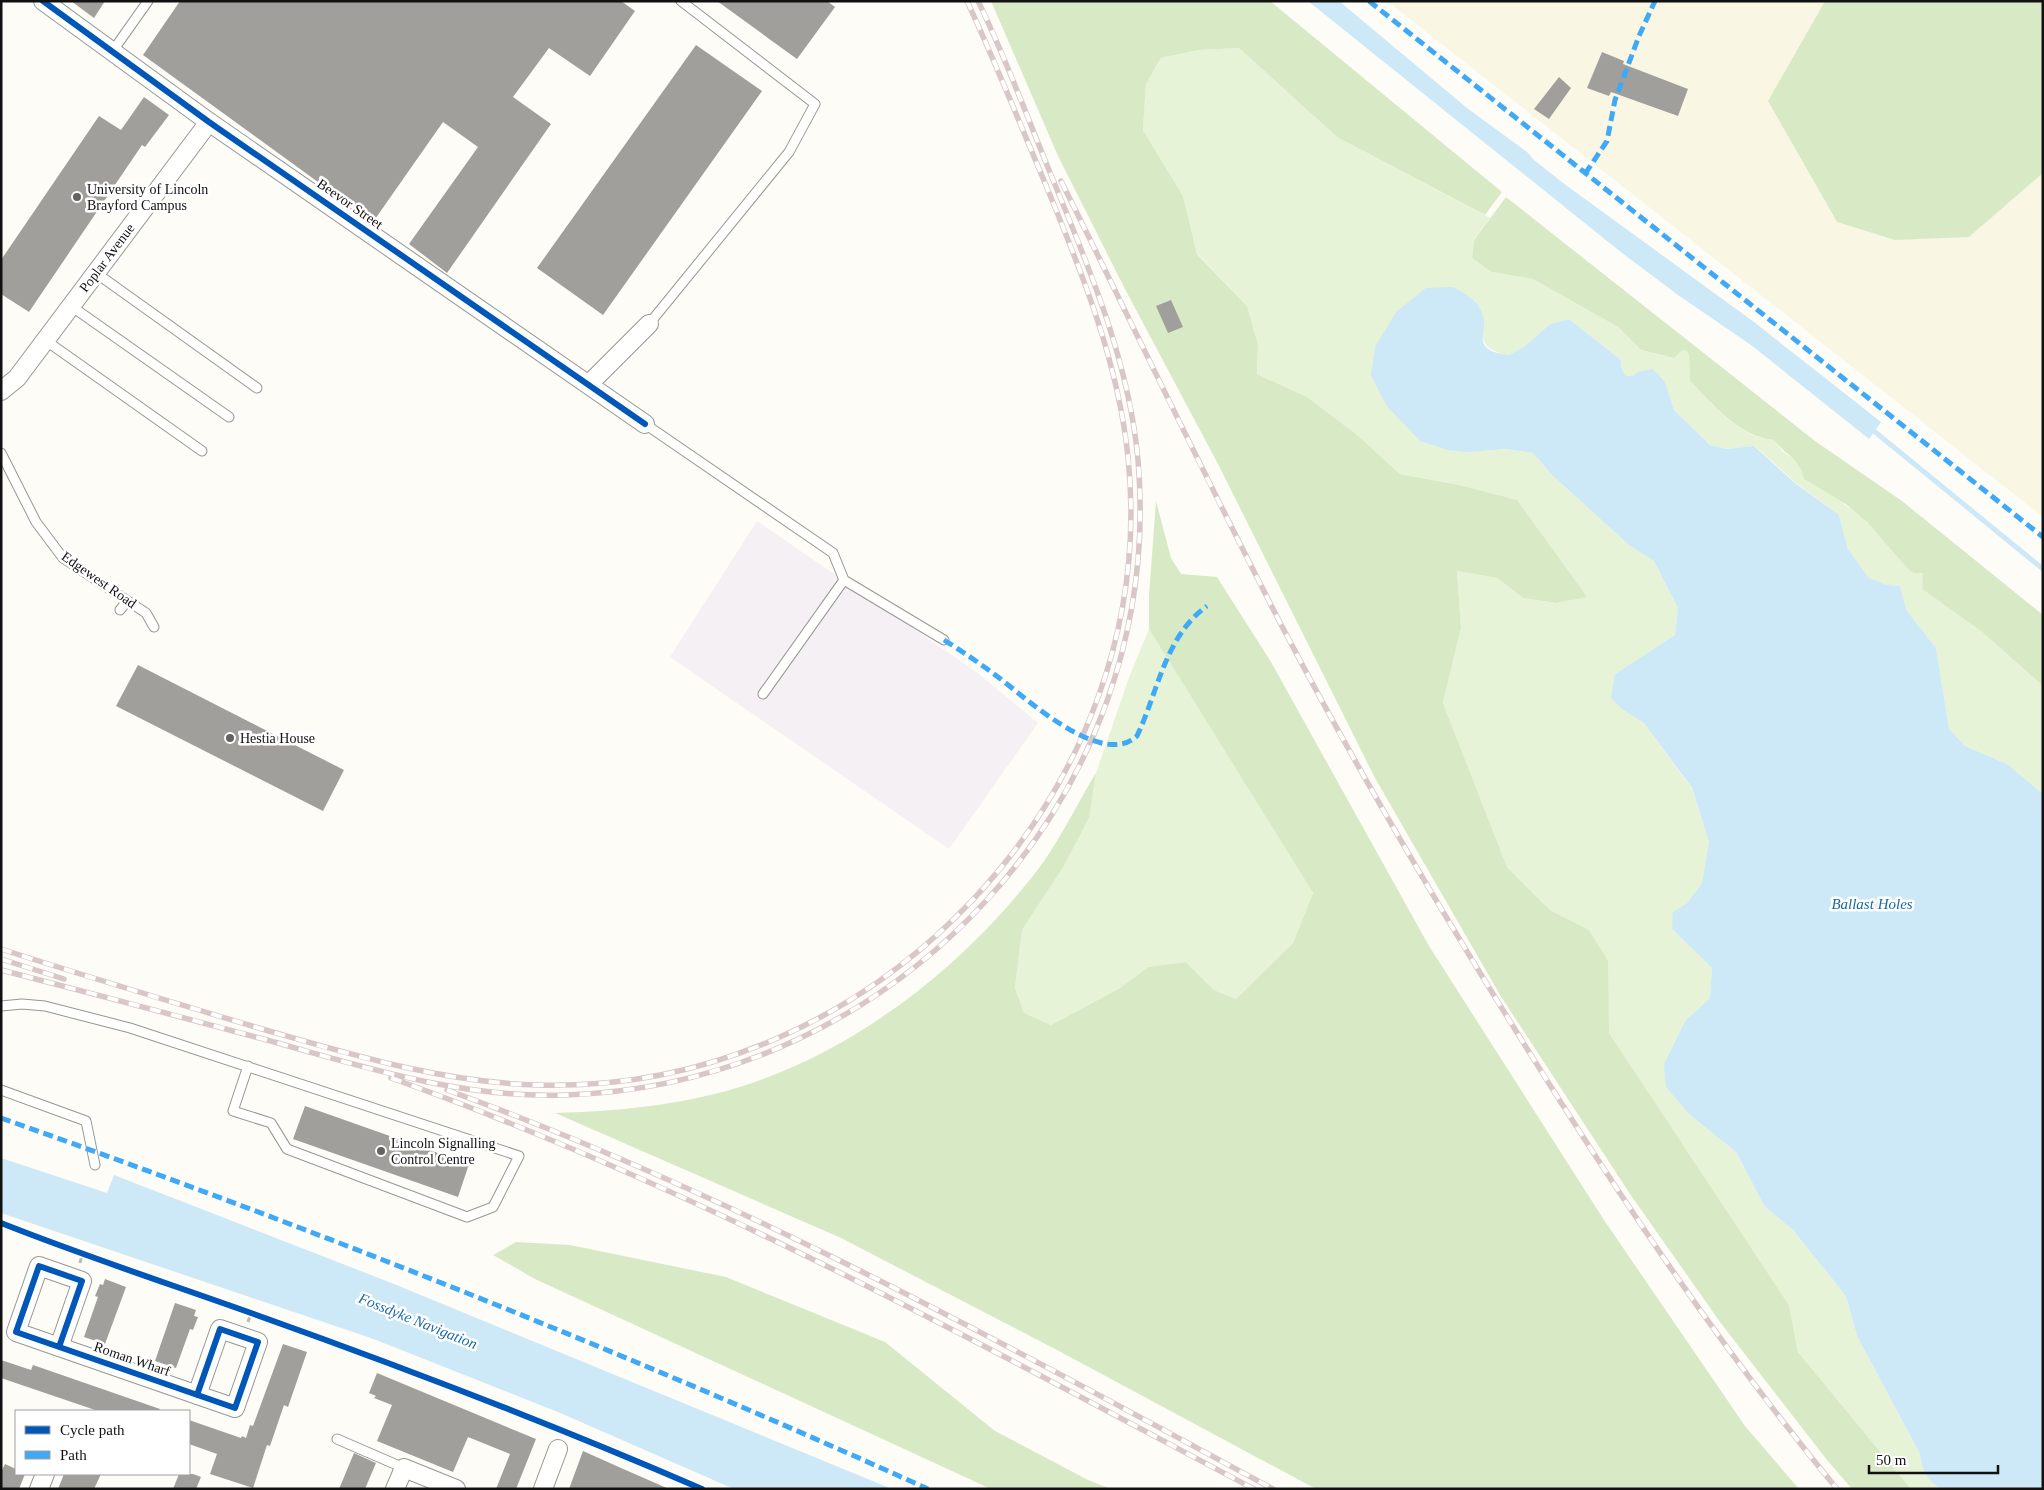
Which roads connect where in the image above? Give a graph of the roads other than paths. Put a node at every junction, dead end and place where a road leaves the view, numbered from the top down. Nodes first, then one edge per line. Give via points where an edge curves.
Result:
1 (43, 1) edge
2 (148, 1) edge
3 (681, 1) edge
4 (112, 52) junction
5 (209, 122) junction
6 (96, 273) junction
7 (71, 306) junction
8 (649, 324) joint
9 (45, 340) junction
10 (589, 384) junction
11 (257, 388) dead end
12 (1, 391) edge
13 (229, 417) dead end
14 (645, 424) joint
15 (202, 451) dead end
16 (1, 453) edge
17 (844, 580) junction
18 (127, 601) junction
19 (120, 610) dead end
20 (154, 627) dead end
21 (944, 640) dead end
22 (763, 694) dead end
23 (1, 1006) edge
24 (248, 1066) junction
25 (1, 1090) edge
26 (95, 1165) dead end
27 (9, 1331) edge
28 (59, 1347) junction
29 (197, 1394) junction
30 (337, 1439) dead end
31 (558, 1449) dead end
32 (404, 1468) junction
33 (45, 1475) edge
34 (543, 1488) edge
35 (39, 1489) edge
36 (395, 1489) edge
37 (456, 1489) edge

1 - 4 street, Beevor Street
2 - 4 lane
3 - 8 lane via 815,104 789,152
4 - 5 street, Beevor Street
5 - 6 street, Poplar Avenue
5 - 10 street, Beevor Street
6 - 7 street, Poplar Avenue
6 - 11 lane
7 - 9 street, Poplar Avenue
7 - 13 lane
8 - 10 street
9 - 12 street, Poplar Avenue via 17,378
9 - 15 lane
10 - 14 street, Beevor Street
14 - 17 lane via 832,552
16 - 18 lane, Edgewest Road via 36,522 63,558
17 - 21 lane
17 - 22 lane
18 - 19 lane
18 - 20 lane, Edgewest Road via 148,609
23 - 24 lane via 45,1006 130,1028
24 - 24 lane via 348,1100 519,1156 493,1207 467,1217 287,1149 271,1123 233,1111
25 - 26 lane via 86,1121
27 - 28 street, Roman Wharf
27 - 28 street, Roman Wharf via 39,1266 82,1281
28 - 29 street, Roman Wharf
29 - 29 street, Roman Wharf via 235,1408 258,1342 220,1329
30 - 32 lane
31 - 34 street
32 - 36 street
32 - 37 street
33 - 35 street

